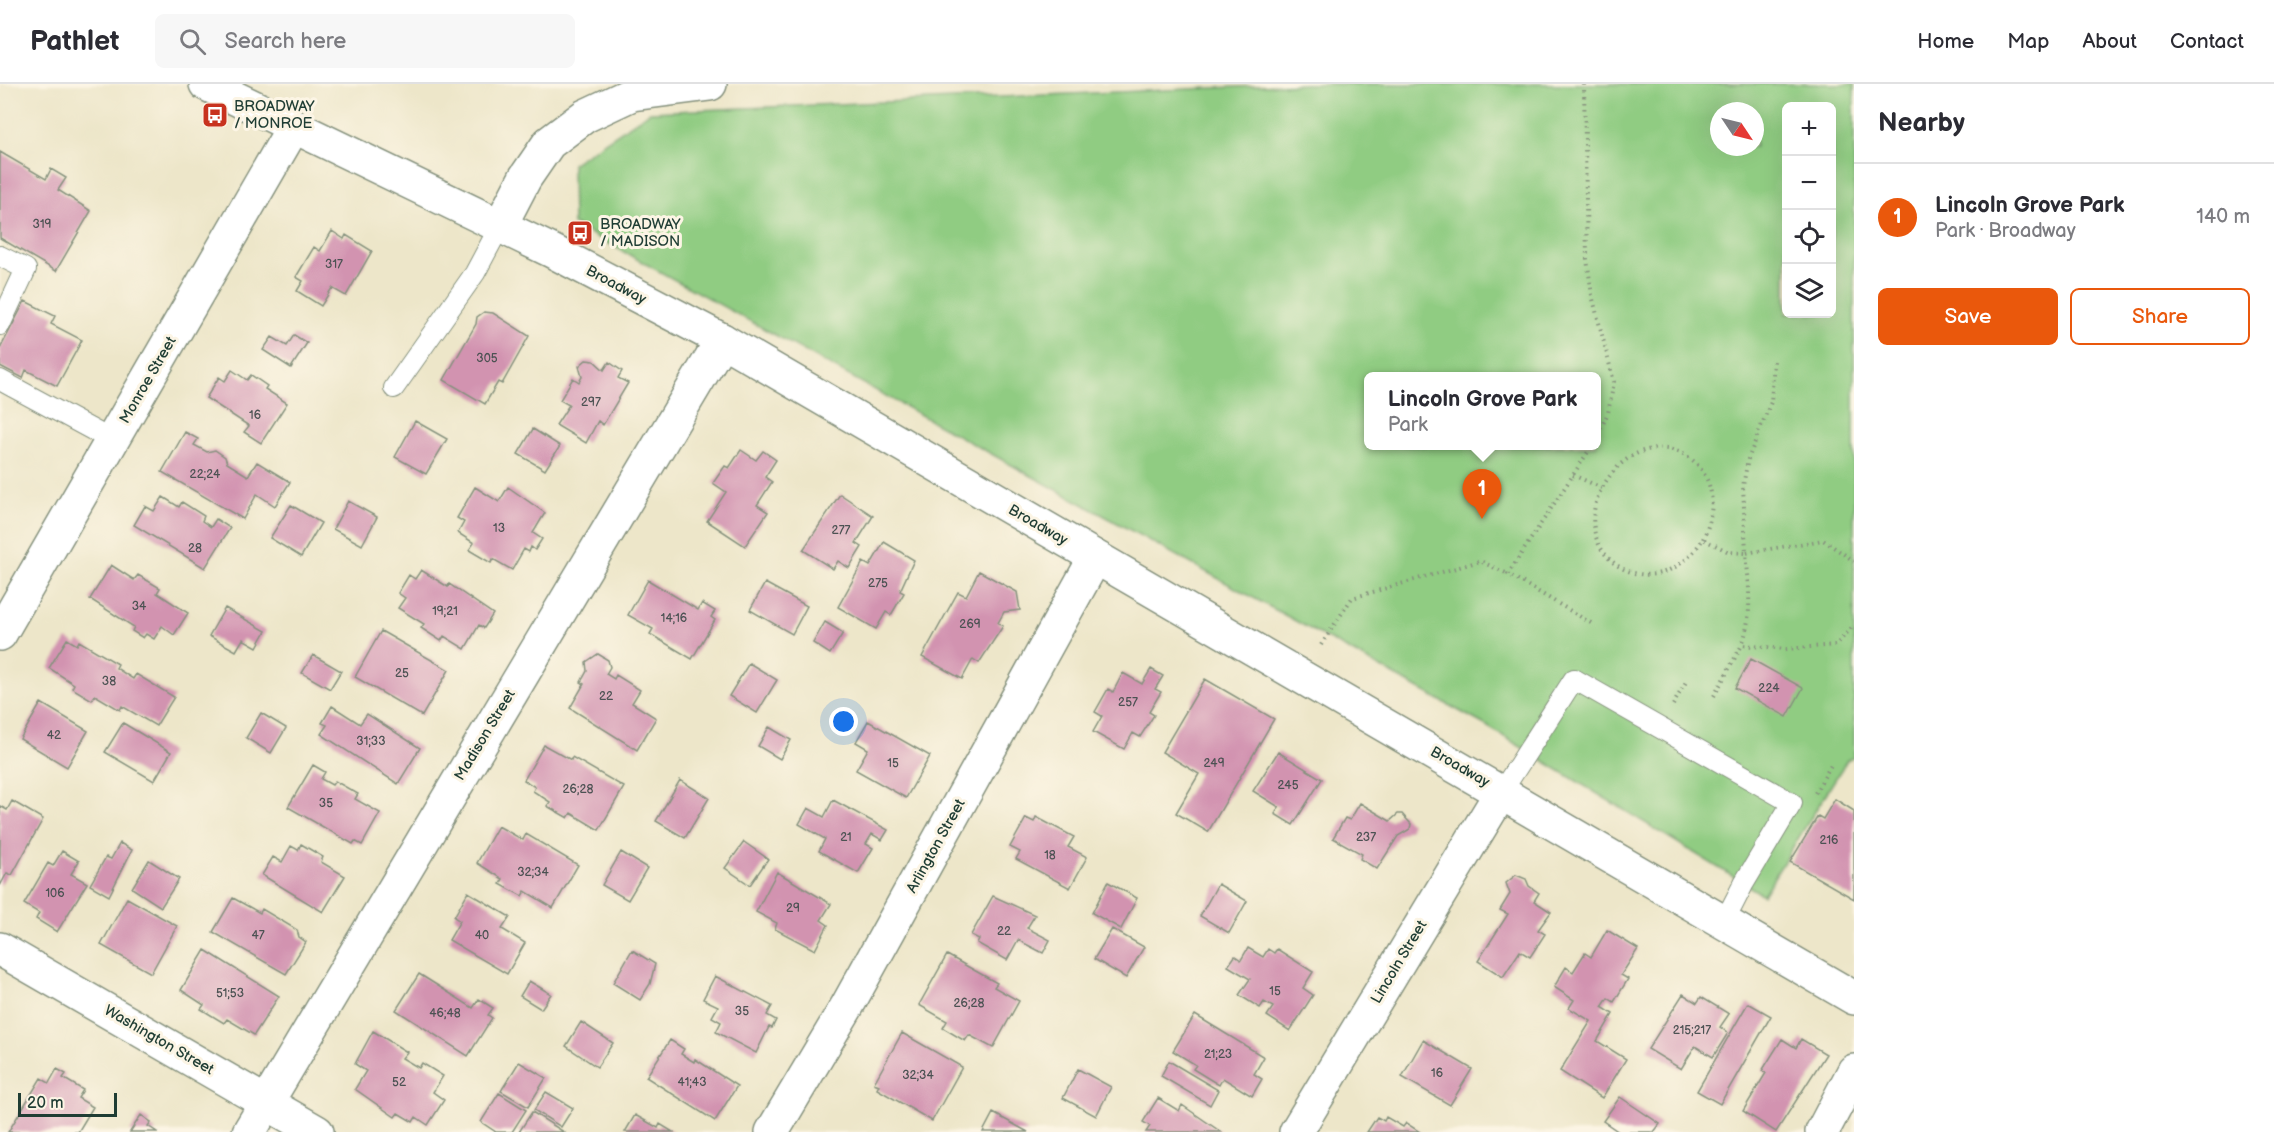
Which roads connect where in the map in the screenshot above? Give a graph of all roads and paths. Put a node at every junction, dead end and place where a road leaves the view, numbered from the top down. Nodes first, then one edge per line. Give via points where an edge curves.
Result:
1 (206, 84) edge
2 (710, 84) edge
3 (1584, 84) edge
4 (294, 126) junction
5 (500, 226) junction
6 (0, 256) edge
7 (0, 324) edge
8 (722, 340) junction
9 (1774, 361) dead end
10 (0, 380) edge
11 (394, 388) dead end
12 (1601, 428) edge
13 (113, 441) junction
14 (1589, 450) edge
15 (1572, 475) junction
16 (1602, 488) junction
17 (1704, 539) junction
18 (1746, 554) junction
19 (1095, 558) junction
20 (1854, 561) edge
21 (1508, 574) junction
22 (1591, 623) dead end
23 (1854, 625) edge
24 (0, 634) edge
25 (1321, 645) dead end
26 (1742, 645) junction
27 (1687, 680) dead end
28 (1714, 696) dead end
29 (1670, 710) dead end
30 (1831, 765) dead end
31 (1502, 791) junction
32 (1815, 794) dead end
33 (1724, 922) junction
34 (0, 949) edge
35 (1854, 998) edge
36 (1854, 1071) edge
37 (266, 1102) junction
38 (249, 1132) edge
39 (317, 1132) edge
40 (772, 1132) edge
41 (1296, 1132) edge
42 (1822, 1132) edge

1 - 4 street, Broadway
2 - 5 street via 632,94 585,116 549,143
3 - 12 path via 1587,259 1614,382
4 - 5 street, Broadway
4 - 13 street, Monroe Street
5 - 8 street, Broadway
5 - 11 lane via 475,273
6 - 7 lane via 26,269
8 - 19 street, Broadway
8 - 37 street, Madison Street
9 - 18 path via 1771,402 1748,459 1743,486
10 - 13 lane
13 - 24 street, Monroe Street
14 - 15 path
15 - 16 path
15 - 21 path
16 - 17 path via 1596,503 1596,531 1608,558 1619,568 1646,576 1660,574 1682,563
16 - 17 path via 1624,461 1639,451 1667,448 1682,453 1700,464 1710,482 1711,523
17 - 18 path via 1729,552
18 - 20 path via 1822,540
18 - 26 path via 1750,607
19 - 31 street, Broadway
19 - 40 street, Arlington Street via 846,1008
21 - 22 path
21 - 25 path via 1480,561 1352,598
23 - 26 path via 1836,645 1786,649
26 - 28 path
27 - 29 path
30 - 32 path
31 - 33 street, Broadway
31 - 33 lane via 1574,679 1792,803
31 - 41 street, Lincoln Street
33 - 35 street, Broadway
34 - 37 street, Washington Street
36 - 42 street
37 - 38 street, Madison Street
37 - 39 street, Washington Street

